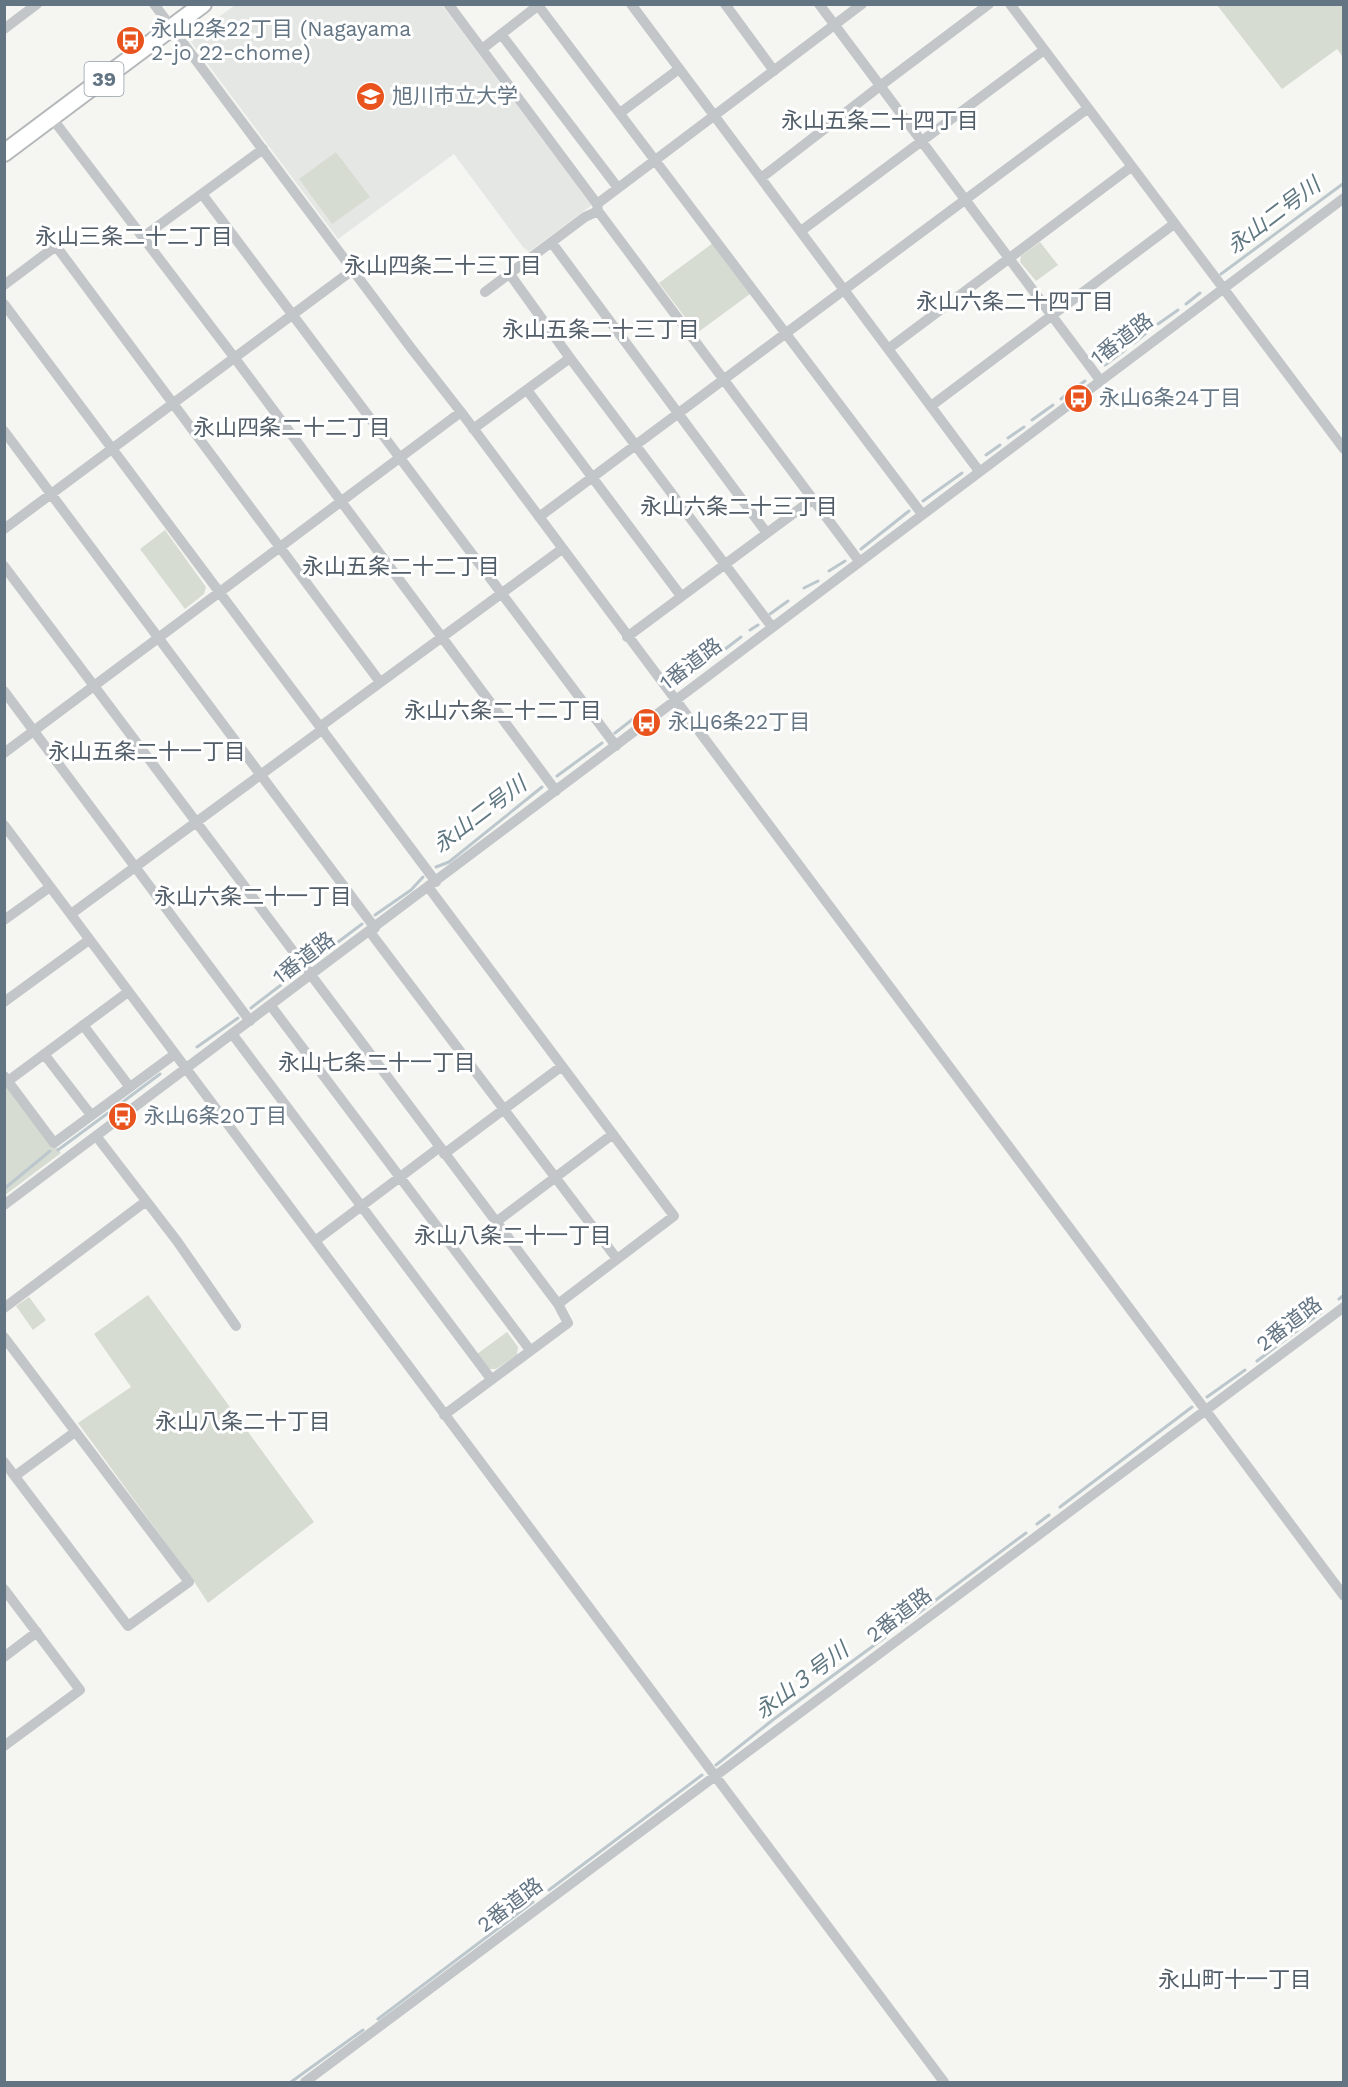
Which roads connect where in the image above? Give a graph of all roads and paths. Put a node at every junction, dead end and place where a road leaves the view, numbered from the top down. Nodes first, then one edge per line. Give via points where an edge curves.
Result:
1 (37, 4) edge
2 (154, 4) edge
3 (203, 4) edge
4 (450, 4) edge
5 (631, 4) edge
6 (725, 4) edge
7 (819, 4) edge
8 (862, 4) edge
9 (989, 4) edge
10 (1010, 4) edge
11 (538, 5) edge
12 (834, 26) junction
13 (172, 28) junction
14 (4, 29) edge
15 (501, 34) junction
16 (482, 49) junction
17 (1044, 50) junction
18 (679, 69) junction
19 (774, 71) junction
20 (880, 86) junction
21 (1087, 109) junction
22 (620, 113) junction
23 (714, 116) junction
24 (52, 117) junction
25 (922, 142) junction
26 (263, 149) junction
27 (4, 153) edge
28 (655, 160) junction
29 (1131, 167) junction
30 (761, 178) junction
31 (618, 188) junction
32 (202, 194) junction
33 (1344, 198) edge
34 (965, 200) junction
35 (597, 207) junction
36 (1174, 224) junction
37 (801, 231) junction
38 (143, 237) junction
39 (552, 243) junction
40 (1010, 258) junction
41 (354, 269) junction
42 (509, 273) junction
43 (4, 285) edge
44 (1222, 288) junction
45 (844, 290) junction
46 (485, 292) dead end
47 (4, 304) edge
48 (293, 314) junction
49 (1052, 316) junction
50 (786, 332) junction
51 (888, 349) junction
52 (234, 357) junction
53 (570, 358) junction
54 (723, 379) junction
55 (1100, 380) junction
56 (527, 390) junction
57 (172, 404) junction
58 (931, 406) junction
59 (461, 412) junction
60 (679, 412) junction
61 (473, 429) junction
62 (4, 431) edge
63 (636, 444) junction
64 (112, 448) junction
65 (1344, 449) edge
66 (400, 457) junction
67 (980, 471) junction
68 (593, 476) junction
69 (52, 494) junction
70 (813, 499) junction
71 (341, 501) junction
72 (922, 514) junction
73 (539, 517) junction
74 (4, 529) edge
75 (766, 532) junction
76 (279, 547) junction
77 (562, 549) junction
78 (858, 561) junction
79 (725, 565) junction
80 (4, 566) edge
81 (220, 592) junction
82 (502, 594) junction
83 (681, 596) junction
84 (772, 627) junction
85 (627, 637) junction
86 (159, 638) junction
87 (444, 638) junction
88 (380, 682) junction
89 (94, 686) junction
90 (4, 691) edge
91 (675, 700) junction
92 (322, 728) junction
93 (34, 731) junction
94 (616, 746) junction
95 (4, 753) edge
96 (261, 775) junction
97 (556, 791) junction
98 (197, 822) junction
99 (6, 831) edge
100 (136, 867) junction
101 (433, 885) junction
102 (50, 886) junction
103 (71, 914) junction
104 (4, 920) edge
105 (373, 930) junction
106 (89, 940) junction
107 (312, 976) junction
108 (128, 992) junction
109 (4, 1002) edge
110 (271, 1006) junction
111 (250, 1021) junction
112 (83, 1025) junction
113 (233, 1035) junction
114 (44, 1054) junction
115 (175, 1054) junction
116 (562, 1066) junction
117 (185, 1069) junction
118 (6, 1079) edge
119 (129, 1086) junction
120 (505, 1109) junction
121 (91, 1115) junction
122 (613, 1134) junction
123 (97, 1137) junction
124 (442, 1151) junction
125 (556, 1177) junction
126 (400, 1178) junction
127 (145, 1202) junction
128 (4, 1205) edge
129 (361, 1207) junction
130 (495, 1222) junction
131 (315, 1241) junction
132 (617, 1259) junction
133 (558, 1304) junction
134 (4, 1308) edge
135 (1344, 1308) edge
136 (236, 1326) dead end
137 (4, 1337) edge
138 (530, 1350) junction
139 (491, 1379) junction
140 (1205, 1411) junction
141 (444, 1415) junction
142 (75, 1431) junction
143 (8, 1470) edge
144 (4, 1589) edge
145 (1344, 1596) edge
146 (38, 1632) junction
147 (4, 1657) edge
148 (4, 1746) edge
149 (715, 1777) junction
150 (305, 2082) edge
151 (944, 2082) edge

1 - 14 street
2 - 13 street
3 - 13 highway, 39
4 - 16 street
5 - 18 street
6 - 19 street
7 - 12 street
8 - 12 street
9 - 20 street
10 - 17 street
11 - 15 street
11 - 22 street
12 - 19 street
12 - 20 street
13 - 24 highway, 39
13 - 26 street
15 - 16 street
15 - 31 street
16 - 35 street
17 - 21 street
17 - 25 street
18 - 22 street
18 - 23 street
19 - 23 street
20 - 25 street
20 - 30 street
21 - 29 street
21 - 34 street
22 - 28 street
23 - 28 street
23 - 30 street
24 - 27 highway, 39
24 - 38 street
25 - 34 street
25 - 37 street
26 - 32 street
26 - 41 street
28 - 31 street
28 - 50 street
29 - 36 street
29 - 40 street
30 - 37 street
31 - 35 street
32 - 38 street
32 - 48 street
33 - 44 street, 1番道路
34 - 40 street
34 - 45 street
35 - 39 street
35 - 54 street
36 - 44 street
36 - 49 street
37 - 45 street
38 - 52 street
39 - 42 street
39 - 60 street
40 - 49 street
40 - 51 street
41 - 48 street
41 - 59 street
42 - 46 street
42 - 53 street
43 - 57 street via 56,246
44 - 55 street, 1番道路
44 - 65 street
45 - 50 street
45 - 51 street
47 - 64 street
48 - 52 street
48 - 66 street
49 - 55 street
49 - 58 street
50 - 54 street
50 - 72 street
51 - 58 street
52 - 57 street
52 - 71 street
53 - 56 street
53 - 63 street
54 - 60 street
54 - 70 street
55 - 67 street, 1番道路
56 - 61 street
56 - 68 street
57 - 64 street
57 - 76 street
58 - 67 street
59 - 61 street
59 - 66 street
60 - 63 street
60 - 75 street
61 - 73 street
62 - 69 street
63 - 68 street
63 - 79 street
64 - 69 street
64 - 81 street
66 - 71 street
66 - 82 street
67 - 72 street, 1番道路
68 - 73 street
68 - 83 street
69 - 74 street
69 - 86 street
70 - 75 street
70 - 78 street
71 - 76 street
71 - 87 street
72 - 78 street, 1番道路
73 - 77 street
75 - 79 street
76 - 81 street
76 - 88 street
77 - 82 street
77 - 85 street
78 - 84 street, 1番道路
79 - 83 street
79 - 84 street
80 - 89 street
81 - 86 street
81 - 92 street
82 - 87 street
82 - 94 street
83 - 85 street
84 - 91 street, 1番道路
85 - 91 street
86 - 89 street
86 - 96 street
87 - 88 street
87 - 97 street
88 - 92 street
89 - 93 street
89 - 98 street
90 - 93 street
91 - 94 street, 1番道路
91 - 140 street
92 - 96 street
92 - 101 street
93 - 95 street
93 - 100 street
94 - 97 street, 1番道路
96 - 98 street
96 - 105 street
97 - 101 street, 1番道路
98 - 100 street
98 - 107 street
99 - 102 street
100 - 103 street
100 - 111 street
101 - 105 street, 1番道路
101 - 116 street
102 - 103 street
102 - 104 street
103 - 106 street
105 - 107 street, 1番道路
105 - 120 street
106 - 108 street
106 - 109 street
107 - 110 street, 1番道路
107 - 124 street
108 - 112 street
108 - 115 street
110 - 111 street, 1番道路
110 - 126 street
111 - 113 street, 1番道路
112 - 114 street
112 - 119 street
113 - 117 street, 1番道路
113 - 129 street
114 - 118 street
114 - 121 street
115 - 117 street
115 - 119 street
116 - 120 street
116 - 122 street
117 - 123 street, 1番道路
117 - 131 street
118 - 121 street via 54,1143
119 - 121 street
120 - 124 street
120 - 125 street
122 - 125 street
122 - 132 street via 674,1216
123 - 127 street
123 - 128 street, 1番道路
124 - 126 street
124 - 130 street
125 - 130 street
125 - 132 street
126 - 129 street
126 - 138 street
127 - 134 street
127 - 136 street
129 - 131 street
129 - 139 street
130 - 133 street
131 - 141 street
132 - 133 street
133 - 138 street via 568,1323
135 - 140 street, 2番道路
137 - 142 street
138 - 139 street
139 - 141 street
140 - 145 street
140 - 149 street, 2番道路
141 - 149 street
142 - 143 street
142 - 143 street via 189,1582 128,1626
144 - 146 street
146 - 147 street
146 - 148 street via 80,1689
149 - 150 street, 2番道路
149 - 151 street

